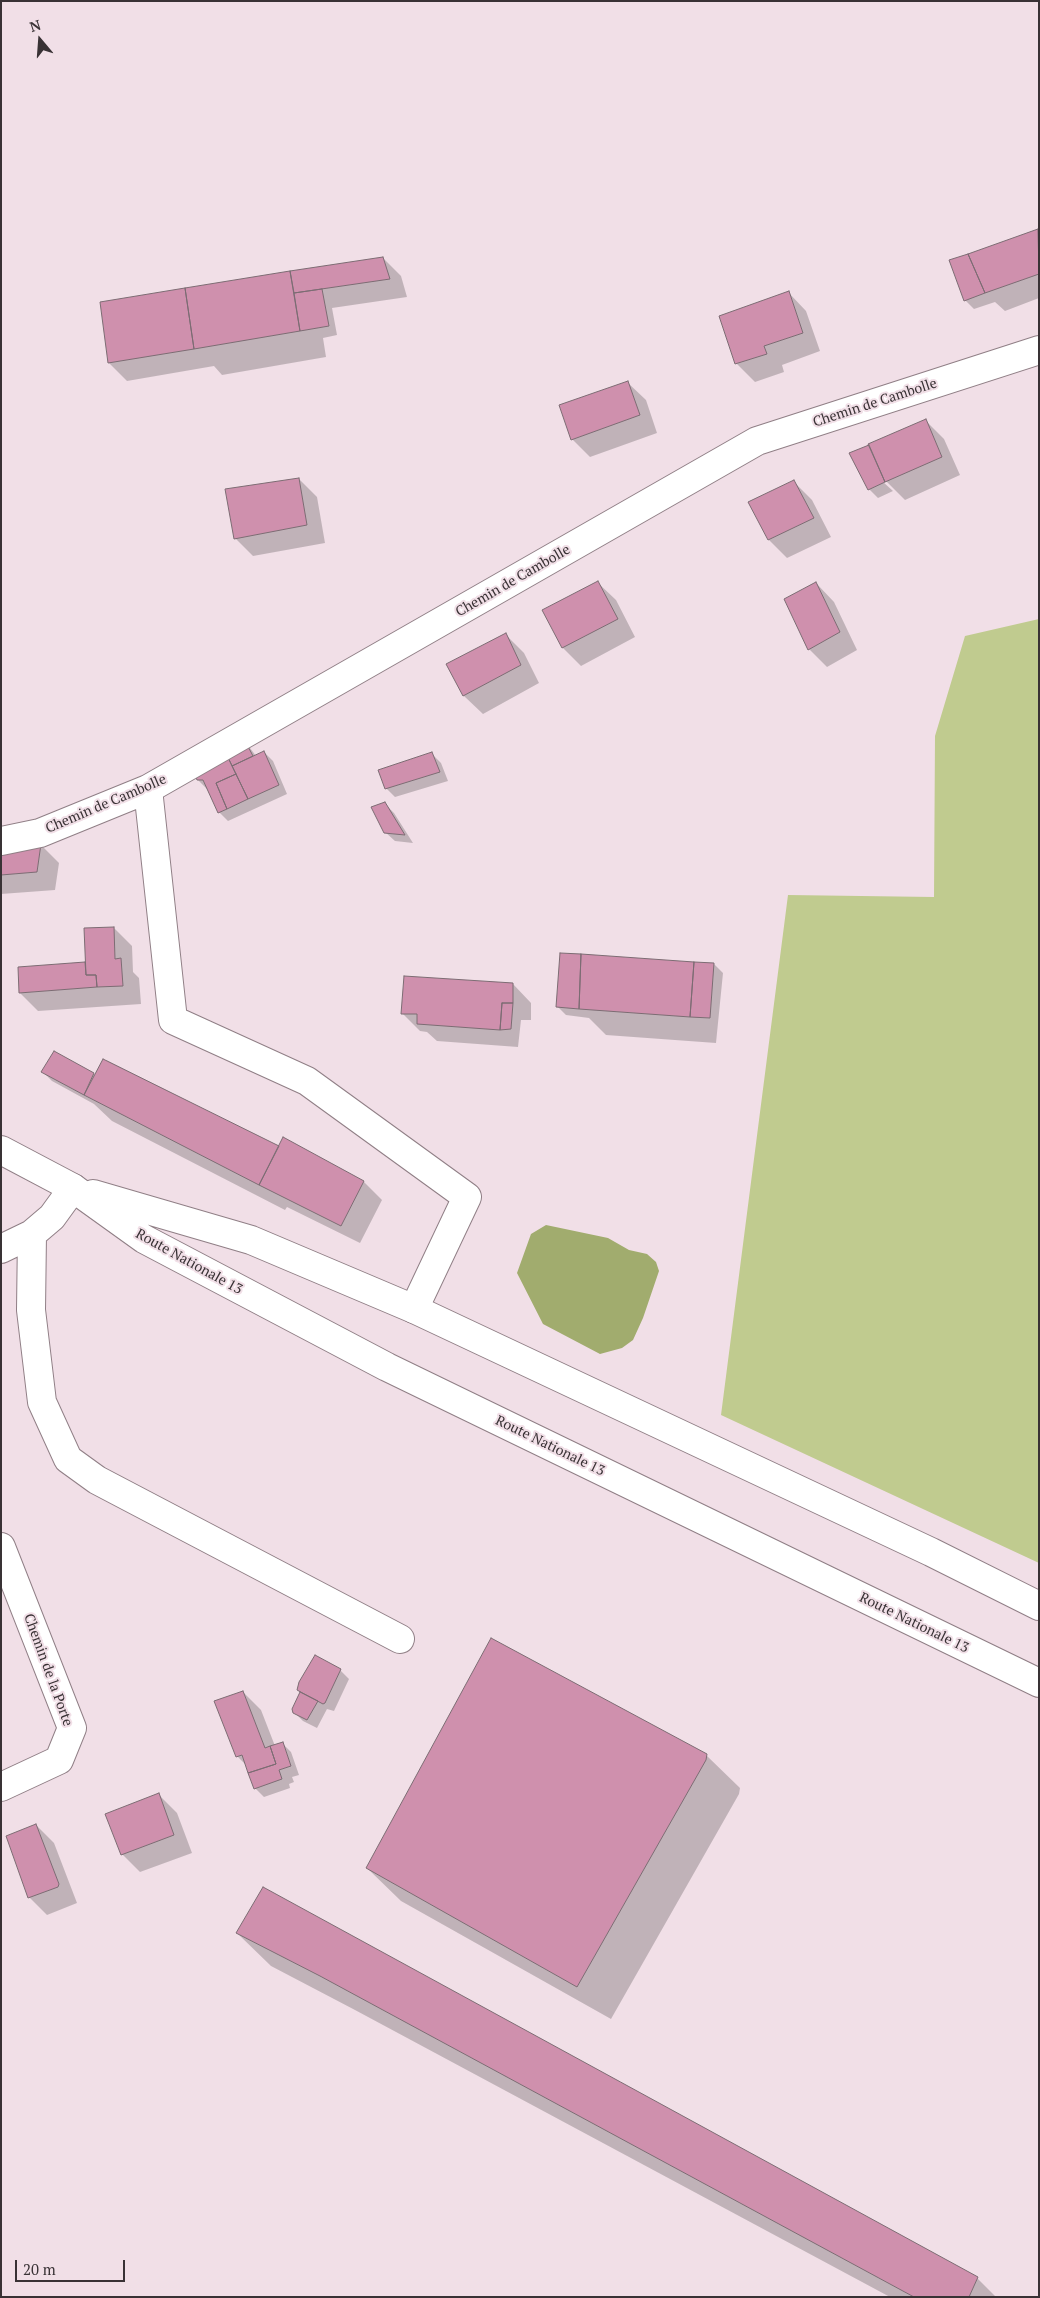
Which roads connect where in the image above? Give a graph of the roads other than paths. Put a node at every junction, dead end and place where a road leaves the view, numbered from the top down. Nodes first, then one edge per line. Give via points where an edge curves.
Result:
1 (1039, 350) edge
2 (148, 790) junction
3 (1, 841) edge
4 (1, 1150) edge
5 (73, 1188) junction
6 (32, 1234) junction
7 (1, 1249) edge
8 (414, 1309) junction
9 (1, 1547) edge
10 (1039, 1606) edge
11 (400, 1639) dead end
12 (1039, 1683) edge
13 (1, 1787) edge

1 - 2 main road, Chemin de Cambolle via 757,442
2 - 3 main road, Chemin de Cambolle via 40,833
2 - 8 main road via 174,1020 307,1081 467,1197
4 - 5 main road, Route Nationale 13
5 - 6 main road via 52,1217
5 - 8 main road, Route Nationale 13 via 251,1240
5 - 12 main road, Route Nationale 13 via 144,1239 387,1367
6 - 7 main road
6 - 11 main road via 31,1310 42,1402 68,1459 97,1480
8 - 10 main road, Route Nationale 13
9 - 13 main road, Chemin de la Porte via 72,1728 59,1760

